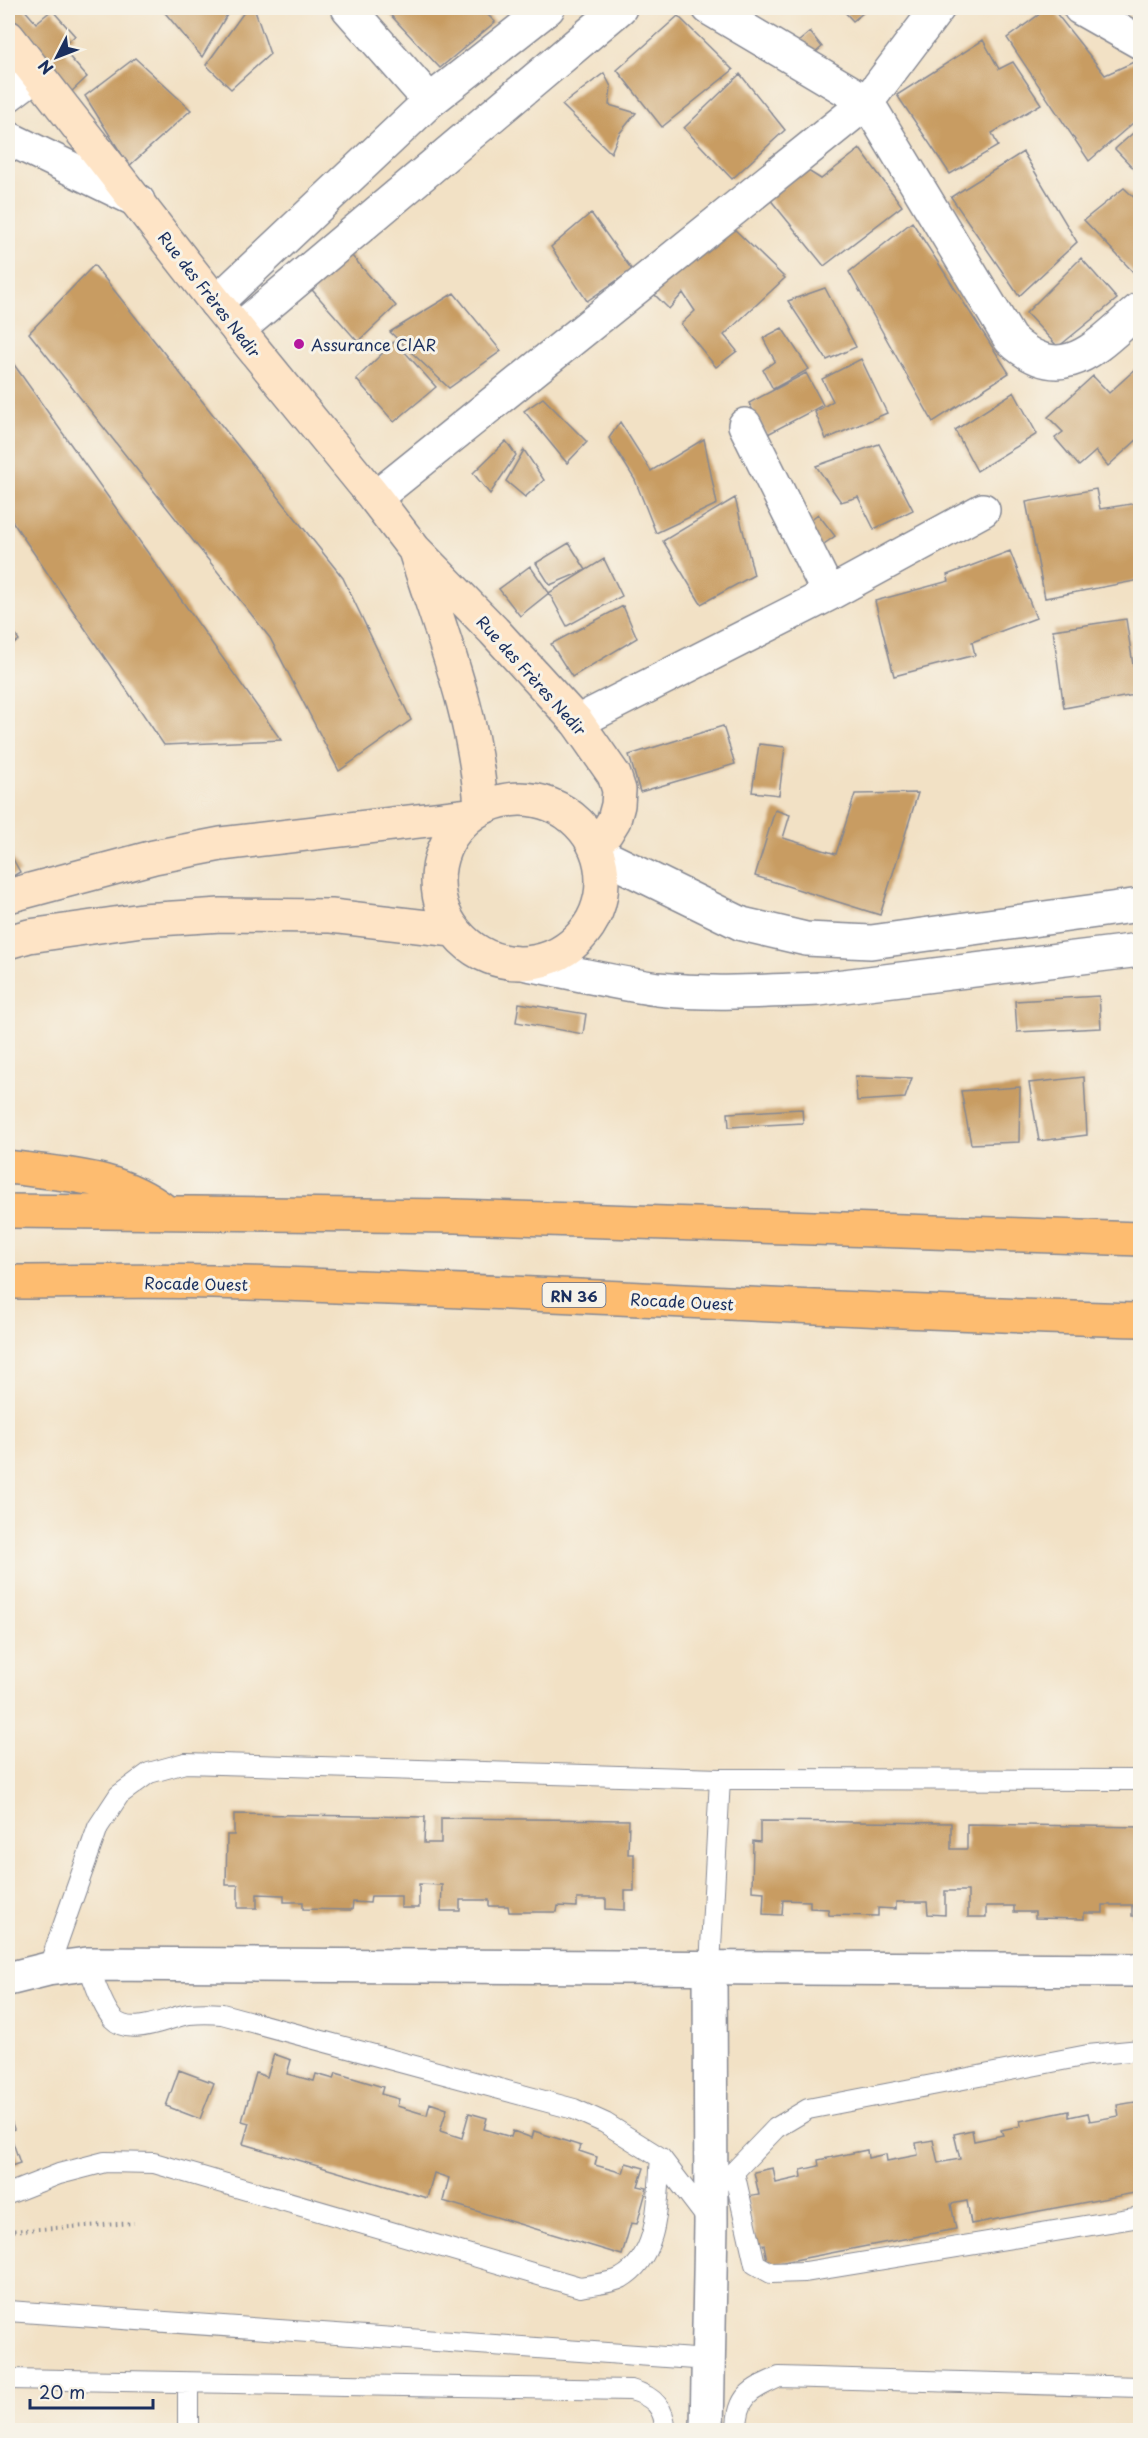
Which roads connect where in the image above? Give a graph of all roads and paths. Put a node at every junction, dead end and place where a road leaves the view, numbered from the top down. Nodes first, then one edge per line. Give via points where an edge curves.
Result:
1 (348, 8) edge
2 (548, 8) edge
3 (620, 8) edge
4 (709, 8) edge
5 (938, 8) edge
6 (1080, 8) edge
7 (8, 37) edge
8 (1140, 42) edge
9 (37, 73) junction
10 (8, 95) edge
11 (430, 101) junction
12 (867, 102) junction
13 (8, 138) edge
14 (138, 201) junction
15 (216, 303) junction
16 (1140, 309) edge
17 (238, 330) junction
18 (745, 425) dead end
19 (375, 498) junction
20 (983, 510) dead end
21 (414, 549) junction
22 (829, 594) junction
23 (577, 722) junction
24 (476, 812) junction
25 (596, 849) junction
26 (8, 896) edge
27 (1140, 905) edge
28 (453, 930) junction
29 (8, 942) edge
30 (1140, 950) edge
31 (527, 964) junction
32 (8, 1167) edge
33 (8, 1211) edge
34 (166, 1212) junction
35 (1140, 1239) edge
36 (8, 1282) edge
37 (1140, 1320) edge
38 (720, 1779) junction
39 (1140, 1780) edge
40 (87, 1964) junction
41 (710, 1966) junction
42 (48, 1969) junction
43 (1140, 1970) edge
44 (8, 1979) edge
45 (1140, 2050) edge
46 (661, 2158) junction
47 (734, 2172) junction
48 (8, 2193) edge
49 (711, 2210) junction
50 (1140, 2217) edge
51 (134, 2223) dead end
52 (8, 2231) edge
53 (8, 2311) edge
54 (708, 2360) junction
55 (8, 2379) edge
56 (188, 2383) junction
57 (1140, 2387) edge
58 (188, 2430) edge
59 (665, 2430) edge
60 (707, 2430) edge
61 (737, 2430) edge

1 - 11 street
2 - 11 street
3 - 17 street
4 - 12 street
5 - 12 street
6 - 8 street
7 - 9 main road, Rue des Frères Nedir
9 - 10 street
9 - 14 main road, Rue des Frères Nedir
11 - 15 street
12 - 16 street via 1010,339 1026,354 1046,362 1068,362 1087,354
12 - 19 street
13 - 14 street
14 - 15 main road, Rue des Frères Nedir
15 - 17 main road, Rue des Frères Nedir
17 - 19 main road, Rue des Frères Nedir
18 - 22 street
19 - 21 main road, Rue des Frères Nedir
20 - 22 street
21 - 23 main road, Rue des Frères Nedir
21 - 24 main road, Rue des Frères Nedir via 462,690 480,784
22 - 23 street
23 - 25 main road, Rue des Frères Nedir via 614,775 619,790 614,820
24 - 25 main road via 506,800 532,799 557,807 578,822
24 - 26 main road via 221,844 154,857
24 - 28 main road via 452,834 441,856 437,882 441,907
25 - 27 street via 742,924 806,939 871,942
25 - 31 main road via 603,879 601,904 590,927 573,946 552,959
28 - 29 main road via 331,916 220,915 142,920
28 - 31 main road via 473,950 499,962
30 - 31 street via 819,989 700,992
32 - 34 highway via 112,1182
33 - 34 highway
34 - 35 highway via 456,1216
36 - 37 highway, Rocade Ouest / RN 36 via 209,1282
38 - 39 lane
38 - 41 lane
38 - 42 lane via 185,1763 149,1773 119,1795 98,1827
40 - 41 street
40 - 42 street
40 - 46 lane via 106,2008 114,2020 126,2026 188,2014 222,2014 574,2109 614,2128
41 - 43 street
41 - 49 street
42 - 44 street
45 - 47 lane via 1088,2055 808,2109 776,2128
46 - 48 lane via 653,2230 645,2256 620,2278 580,2287 154,2163 105,2162
46 - 49 lane
47 - 49 lane
47 - 50 lane via 755,2264 771,2273 805,2272
49 - 54 street
51 - 52 path
53 - 54 lane
54 - 60 street
55 - 56 lane
56 - 58 lane
56 - 59 lane via 631,2390 646,2395 660,2407
57 - 61 lane via 779,2377 744,2397

